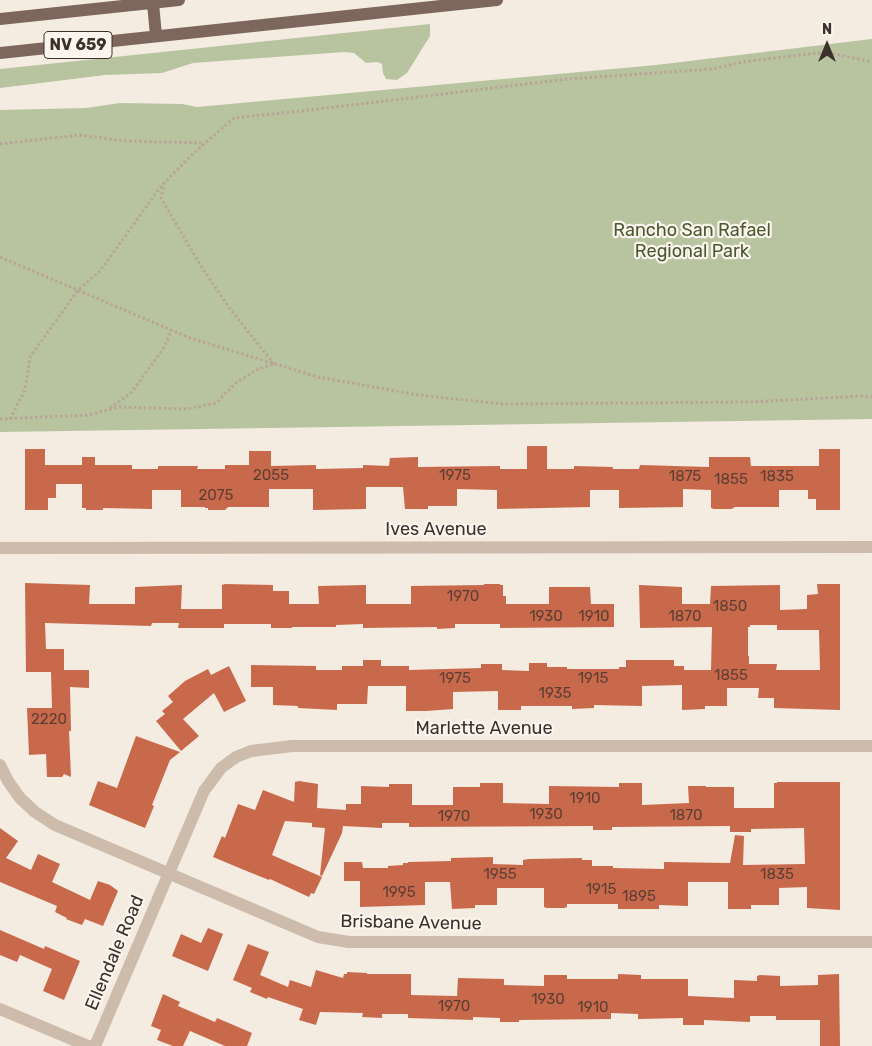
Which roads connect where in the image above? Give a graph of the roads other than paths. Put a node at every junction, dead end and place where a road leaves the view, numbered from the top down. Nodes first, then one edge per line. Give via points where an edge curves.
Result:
1 (179, 0) edge
2 (497, 0) edge
3 (152, 3) junction
4 (0, 19) edge
5 (156, 36) junction
6 (0, 53) edge
7 (872, 547) edge
8 (0, 548) edge
9 (872, 746) edge
10 (0, 765) edge
11 (168, 874) junction
12 (872, 942) edge
13 (0, 1009) edge
14 (88, 1046) edge
15 (94, 1046) edge

1 - 3 main road, NV 659
2 - 5 main road, NV 659
3 - 4 main road, NV 659
3 - 5 main road
5 - 6 main road, NV 659
7 - 8 street, Ives Avenue
9 - 11 street, Marlette Avenue via 267,748 236,757 211,780
10 - 11 street, Brisbane Avenue via 20,798 54,825
11 - 12 street, Brisbane Avenue via 304,932 349,942
11 - 15 street, Ellendale Road
13 - 14 street

